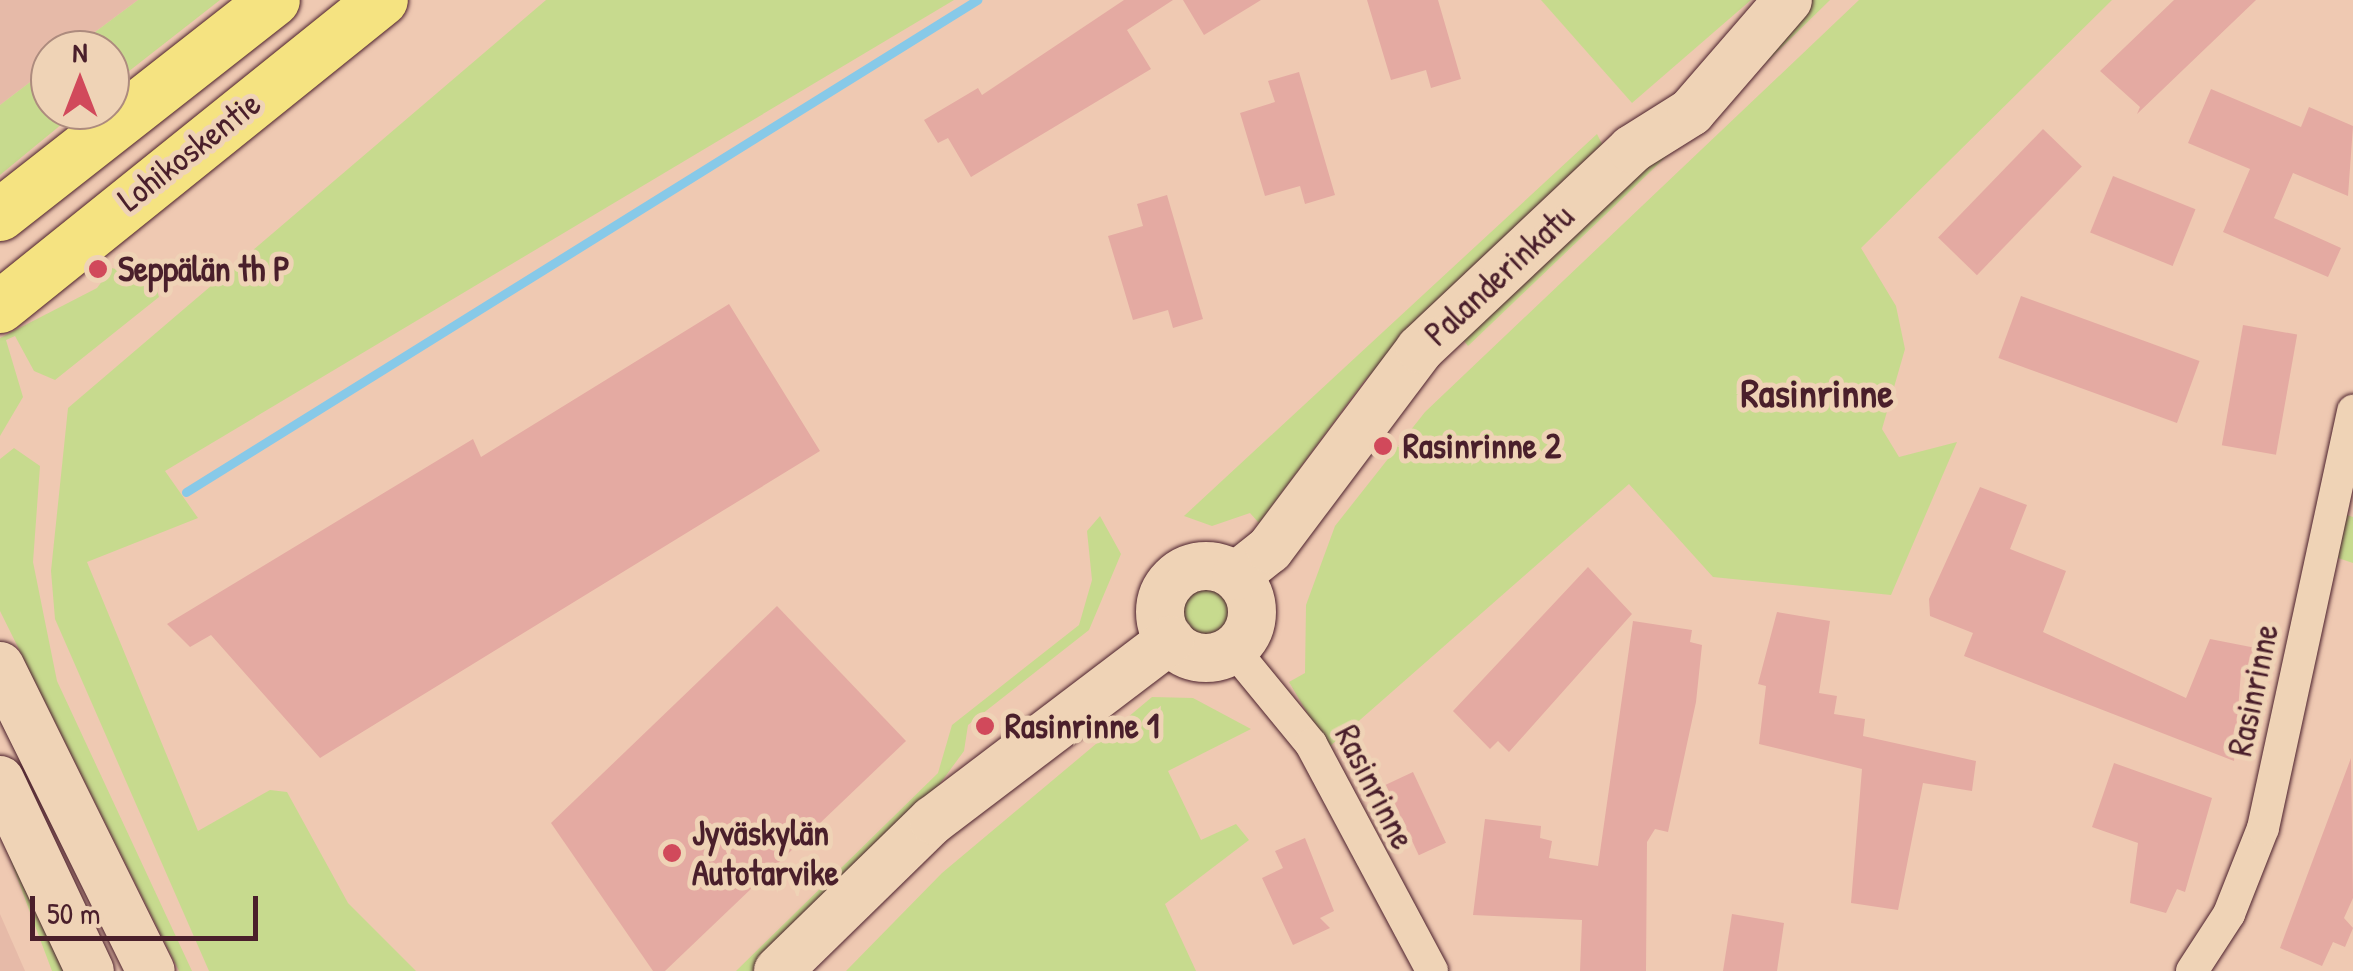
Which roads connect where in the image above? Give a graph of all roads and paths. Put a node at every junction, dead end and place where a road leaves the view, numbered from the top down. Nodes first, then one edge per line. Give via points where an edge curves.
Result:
1 (274, 0) edge
2 (382, 0) edge
3 (1788, 0) edge
4 (0, 215) edge
5 (0, 307) edge
6 (2353, 411) edge
7 (1236, 576) junction
8 (1170, 640) junction
9 (1233, 650) junction
10 (0, 666) edge
11 (0, 780) edge
12 (803, 953) edge
13 (90, 971) edge
14 (151, 971) edge
15 (778, 971) edge
16 (1432, 971) edge
17 (2192, 971) edge

1 - 4 main road, Lohikoskentie
2 - 5 main road, Lohikoskentie
3 - 7 street, Palanderinkatu via 1740,45 1691,112 1632,149 1420,349 1270,549
6 - 17 street, Rasinrinne via 2263,828 2229,914
7 - 8 street via 1206,565 1176,576 1162,600
7 - 9 street via 1252,614
8 - 9 street via 1192,656
8 - 12 street via 933,820
9 - 16 street, Rasinrinne via 1311,744
10 - 14 street
11 - 13 street
12 - 15 street

